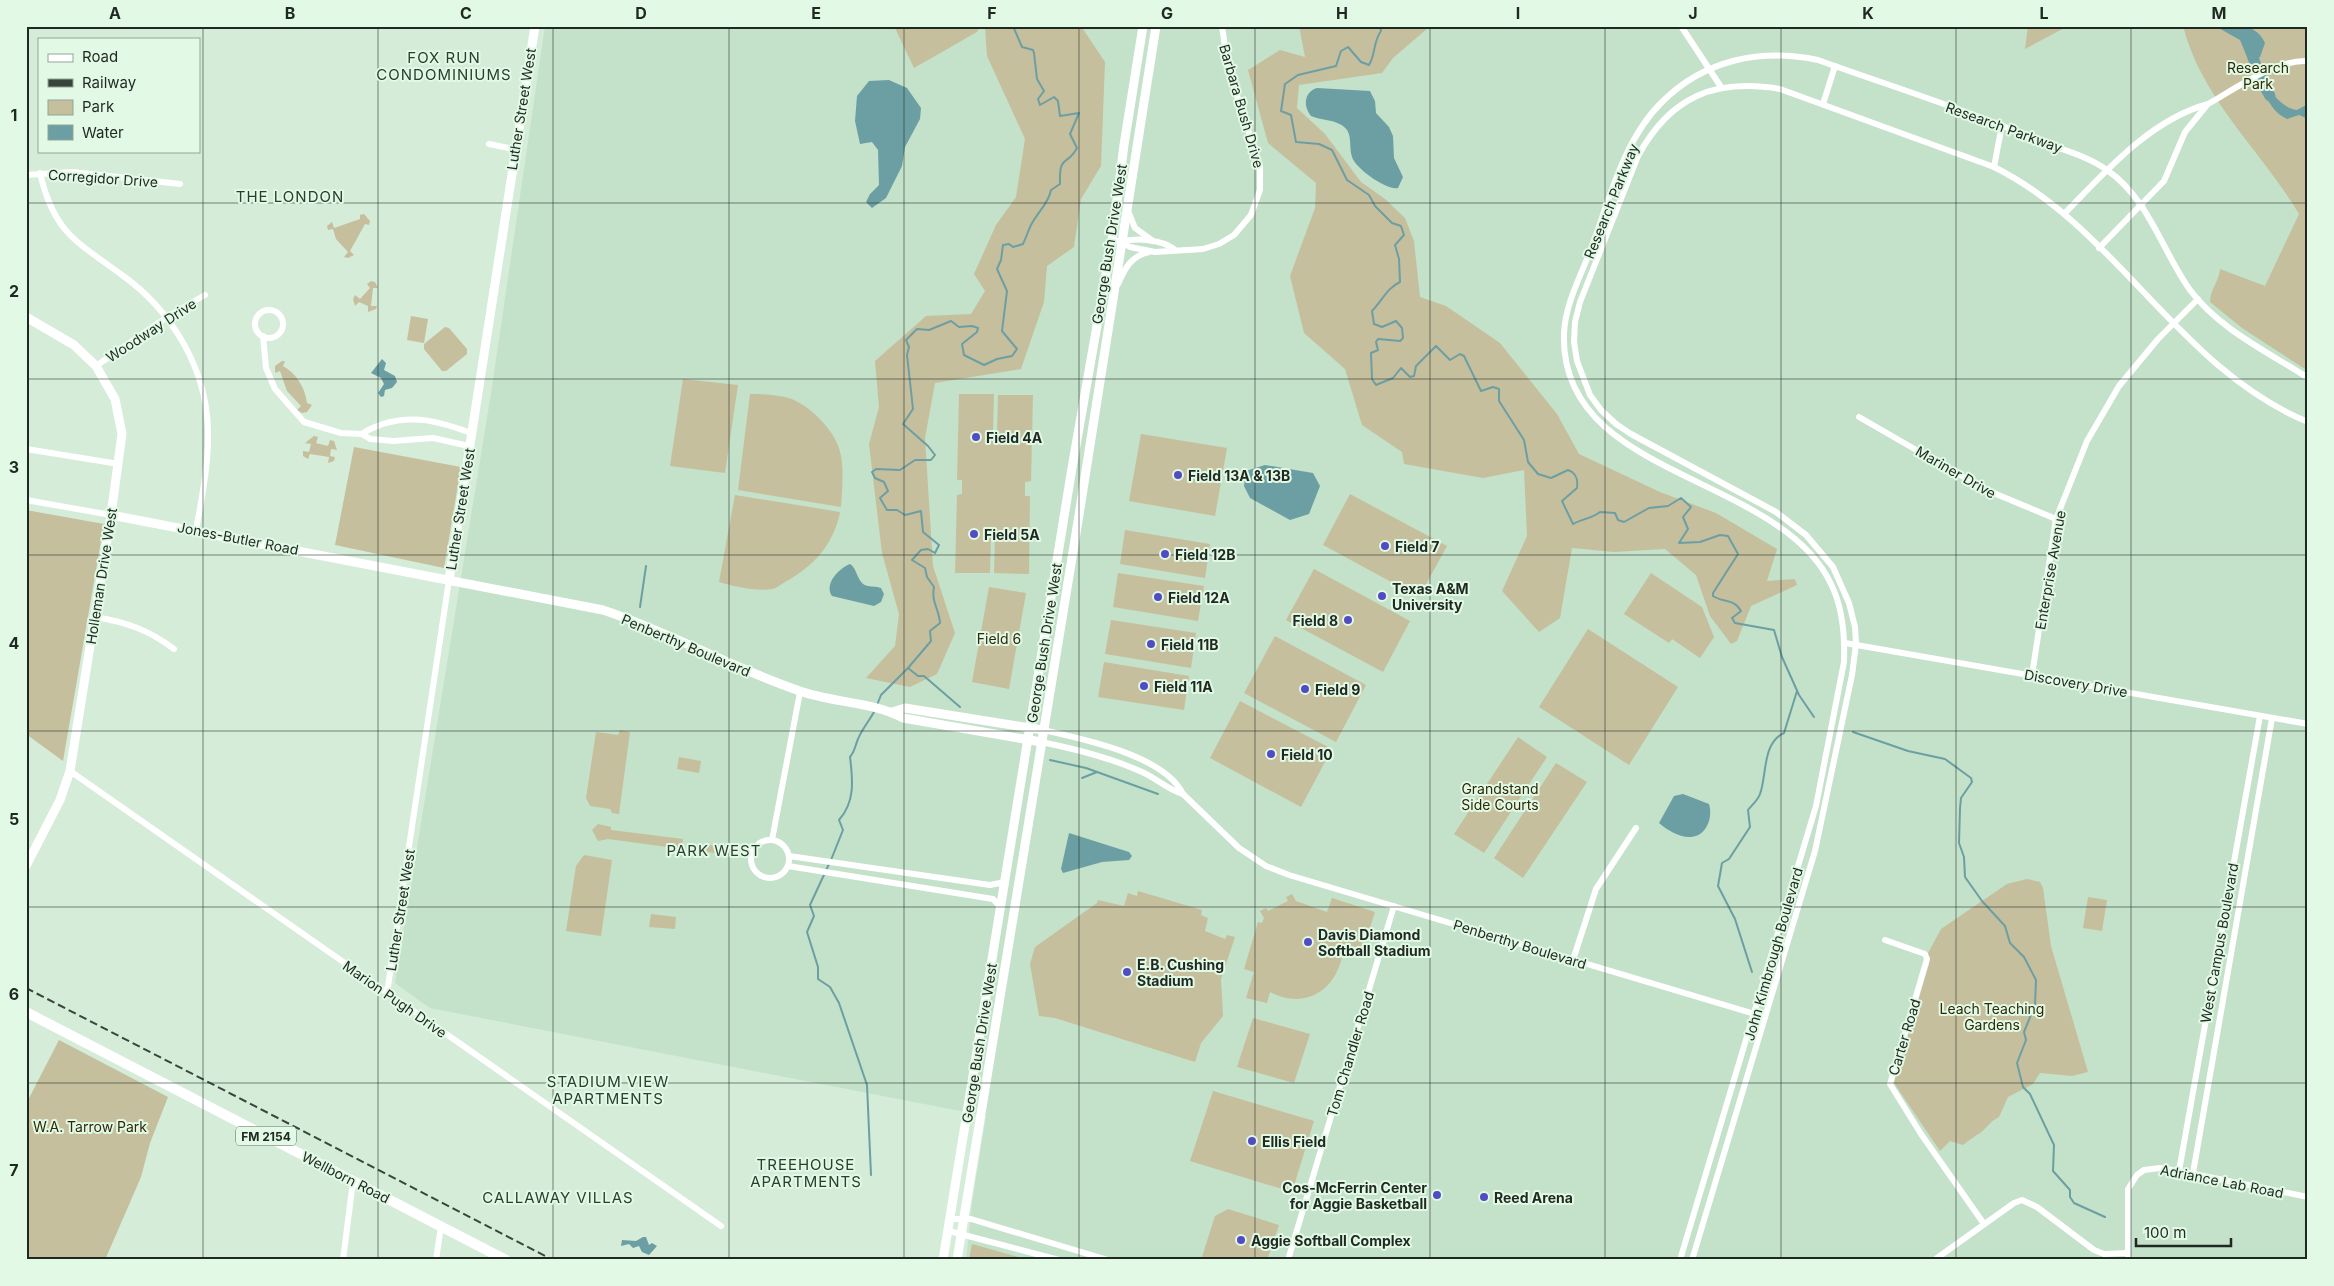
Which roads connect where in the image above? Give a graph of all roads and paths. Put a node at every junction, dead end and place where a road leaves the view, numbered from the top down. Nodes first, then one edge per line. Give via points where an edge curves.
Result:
1 (534, 26) edge
2 (1143, 26) edge
3 (1156, 26) edge
4 (1222, 26) edge
5 (1681, 26) edge
6 (2308, 62) edge
7 (1835, 66) junction
8 (1710, 68) junction
9 (1721, 87) junction
10 (1822, 104) junction
11 (2208, 104) junction
12 (2002, 124) junction
13 (489, 144) dead end
14 (514, 149) junction
15 (1994, 167) junction
16 (2107, 170) junction
17 (40, 173) junction
18 (26, 174) edge
19 (180, 184) dead end
20 (2141, 205) junction
21 (1127, 209) junction
22 (2065, 213) junction
23 (1112, 240) junction
24 (1122, 242) junction
25 (1156, 243) junction
26 (2099, 248) junction
27 (1174, 250) junction
28 (1155, 252) junction
29 (1585, 264) junction
30 (1594, 268) junction
31 (1114, 292) junction
32 (206, 295) dead end
33 (2198, 299) junction
34 (26, 317) edge
35 (168, 317) junction
36 (2174, 322) junction
37 (263, 336) junction
38 (96, 366) junction
39 (2308, 378) edge
40 (1859, 417) dead end
41 (2308, 422) edge
42 (471, 432) junction
43 (362, 434) junction
44 (469, 446) junction
45 (26, 449) edge
46 (118, 464) junction
47 (1721, 483) junction
48 (1716, 492) junction
49 (26, 500) edge
50 (112, 515) junction
51 (2056, 520) junction
52 (196, 530) junction
53 (1810, 539) junction
54 (1803, 546) junction
55 (449, 580) junction
56 (95, 617) junction
57 (1845, 643) junction
58 (1856, 644) junction
59 (174, 649) dead end
60 (2032, 676) junction
61 (800, 692) junction
62 (892, 712) junction
63 (2260, 716) junction
64 (2272, 718) junction
65 (2308, 724) edge
66 (1031, 728) junction
67 (1042, 730) junction
68 (1029, 739) junction
69 (1041, 742) junction
70 (70, 771) junction
71 (2248, 781) junction
72 (2261, 783) junction
73 (1183, 794) junction
74 (1636, 828) dead end
75 (772, 840) junction
76 (789, 856) junction
77 (26, 866) edge
78 (788, 866) junction
79 (937, 877) junction
80 (1005, 882) junction
81 (1794, 884) junction
82 (1804, 887) junction
83 (936, 890) junction
84 (1394, 906) junction
85 (1001, 908) junction
86 (1886, 940) dead end
87 (1574, 960) junction
88 (988, 987) junction
89 (387, 993) junction
90 (26, 1012) edge
91 (1756, 1014) junction
92 (1765, 1017) junction
93 (994, 1037) junction
94 (2179, 1171) junction
95 (2193, 1173) junction
96 (353, 1181) junction
97 (2308, 1197) edge
98 (963, 1217) junction
99 (951, 1219) junction
100 (1984, 1224) junction
101 (441, 1226) junction
102 (721, 1226) dead end
103 (949, 1231) junction
104 (961, 1233) junction
105 (1683, 1251) junction
106 (2128, 1256) edge
107 (1693, 1257) edge
108 (1937, 1258) dead end
109 (1100, 1259) edge
110 (343, 1260) edge
111 (436, 1260) edge
112 (506, 1260) edge
113 (943, 1260) edge
114 (957, 1260) edge
115 (1059, 1260) edge
116 (1108, 1260) edge
117 (1288, 1260) edge
118 (1680, 1260) edge

1 - 14 main road, Luther Street West
2 - 23 main road, George Bush Drive West
3 - 21 main road, George Bush Drive West
4 - 27 street, Barbara Bush Drive via 1228,68 1260,167 1260,190 1251,215 1234,235 1211,247
5 - 8 street
6 - 11 street via 2298,61 2277,67
7 - 8 street, Research Parkway via 1800,56 1772,55 1734,59
7 - 10 street
7 - 12 street, Research Parkway
8 - 9 street
8 - 29 street, Research Parkway via 1674,89 1655,108 1626,157
9 - 10 street, Research Parkway via 1754,85 1780,89
9 - 30 street, Research Parkway via 1704,92 1671,111 1650,135 1638,156
10 - 15 street, Research Parkway
11 - 16 street via 2143,137
11 - 20 street via 2185,132 2164,181
12 - 15 street
12 - 16 street, Research Parkway
13 - 14 street
14 - 42 main road, Luther Street West
15 - 22 street, Research Parkway via 2027,184
16 - 20 street, Research Parkway
16 - 22 street
17 - 18 street, Corregidor Drive
17 - 19 street, Corregidor Drive via 90,174
17 - 35 street via 52,210 71,239 138,287
20 - 26 street
20 - 33 street, Research Parkway via 2178,272
21 - 24 main road, George Bush Drive West
21 - 25 street via 1135,228
22 - 26 street, Research Parkway
23 - 24 street, Barbara Bush Drive
23 - 66 main road, George Bush Drive West
24 - 25 street, Barbara Bush Drive via 1131,239
24 - 28 street, Barbara Bush Drive
24 - 31 main road, George Bush Drive West
25 - 27 street, Barbara Bush Drive
26 - 36 street, Research Parkway
27 - 28 street, Barbara Bush Drive
28 - 31 street via 1141,254 1128,263
29 - 30 street
29 - 48 street, Research Parkway via 1566,314 1564,333 1564,353 1580,398 1617,438
30 - 47 street, Research Parkway via 1580,302 1574,342 1590,395 1616,424
31 - 67 main road, George Bush Drive West
32 - 35 street, Woodway Drive
33 - 36 street, Enterprise Avenue
33 - 39 street, Research Parkway via 2228,326
34 - 38 main road, Holleman Drive West via 74,346
35 - 38 street, Woodway Drive
35 - 52 street via 200,381 208,426 206,469
36 - 41 street, Research Parkway via 2241,386 2284,412
36 - 51 street, Enterprise Avenue via 2119,386 2105,408 2087,440
37 - 37 street via 280,333 283,322 277,312 266,311 258,317 256,328
37 - 43 street via 266,368 275,389 291,410 304,422 341,433
38 - 46 main road, Holleman Drive West via 109,386 119,412 122,434
40 - 51 street, Mariner Drive via 1984,489
42 - 43 street via 426,418 406,418
42 - 44 main road, Luther Street West
43 - 44 street via 370,439 433,438
44 - 55 main road, Luther Street West
45 - 46 street
46 - 50 main road, Holleman Drive West
47 - 48 street
47 - 53 street, Research Parkway via 1776,512
48 - 54 street, Research Parkway via 1769,520
49 - 50 street, Jones-Butler Road
50 - 52 main road, Jones-Butler Road
50 - 56 main road, Holleman Drive West
51 - 60 street, Enterprise Avenue
52 - 55 main road, Jones-Butler Road
53 - 54 street
53 - 58 street, Research Parkway via 1833,567 1850,603
54 - 57 street, Research Parkway via 1831,583 1843,621
55 - 61 main road, Penberthy Boulevard via 603,610 646,624 745,671
55 - 89 street, Luther Street West
56 - 59 street via 137,626
56 - 70 main road, Holleman Drive West
57 - 58 street, Discovery Drive
57 - 81 street, John Kimbrough Boulevard via 1816,806
58 - 60 street, Discovery Drive
58 - 82 street, John Kimbrough Boulevard via 1824,816
60 - 63 street, Discovery Drive
61 - 62 main road, Penberthy Boulevard
61 - 75 street
62 - 66 main road, Penberthy Boulevard via 905,708
62 - 68 main road, Penberthy Boulevard via 904,718
63 - 64 street, Discovery Drive
63 - 71 street, West Campus Boulevard
64 - 65 street, Discovery Drive
64 - 72 street, West Campus Boulevard
66 - 67 main road, Penberthy Boulevard
66 - 68 main road, George Bush Drive West
67 - 69 main road, George Bush Drive West
67 - 73 street, Penberthy Boulevard via 1086,739 1148,763 1178,785
68 - 69 main road, Penberthy Boulevard
68 - 80 main road, George Bush Drive West
69 - 73 street, Penberthy Boulevard via 1091,752 1143,772 1174,792
69 - 93 main road, George Bush Drive West
70 - 77 main road, Holleman Drive West via 60,800
70 - 89 street, Marion Pugh Drive
71 - 72 street
71 - 94 street, West Campus Boulevard
72 - 95 street, West Campus Boulevard
73 - 84 street, Penberthy Boulevard via 1239,848 1266,866 1296,878
74 - 87 street via 1596,889
75 - 76 street via 783,845
75 - 78 street via 762,842 754,850 754,869 769,878 777,876
76 - 78 street
76 - 79 street
78 - 83 street
79 - 80 street via 990,885
79 - 83 street
80 - 85 main road, George Bush Drive West
81 - 82 street
81 - 91 street, John Kimbrough Boulevard
82 - 92 street, John Kimbrough Boulevard
83 - 85 street via 993,899
84 - 87 street, Penberthy Boulevard
84 - 117 street, Tom Chandler Road
85 - 88 main road, George Bush Drive West
86 - 100 street, Carter Road via 1918,950 1926,954 1927,959 1890,1084
87 - 91 street, Penberthy Boulevard
88 - 93 main road via 993,990 988,1023
88 - 99 main road, George Bush Drive West
89 - 102 street, Marion Pugh Drive
90 - 96 main road, Wellborn Road / FM 2154
91 - 92 street, Penberthy Boulevard
91 - 105 street, John Kimbrough Boulevard
92 - 107 street, John Kimbrough Boulevard
93 - 98 main road, George Bush Drive West
94 - 95 street, Adriance Lab Road
94 - 106 street, Adriance Lab Road via 2155,1168 2137,1175 2128,1189
95 - 97 street, Adriance Lab Road
96 - 101 main road, Wellborn Road / FM 2154
96 - 110 street
98 - 99 street
98 - 104 main road, George Bush Drive West
98 - 109 street
99 - 103 main road, George Bush Drive West
100 - 106 street via 2022,1200 2037,1207 2094,1250
100 - 108 street
101 - 111 street
101 - 112 main road, Wellborn Road / FM 2154
103 - 104 street
103 - 113 main road, George Bush Drive West
104 - 114 main road, George Bush Drive West
104 - 115 street
105 - 107 street
105 - 118 street, John Kimbrough Boulevard
109 - 116 street

